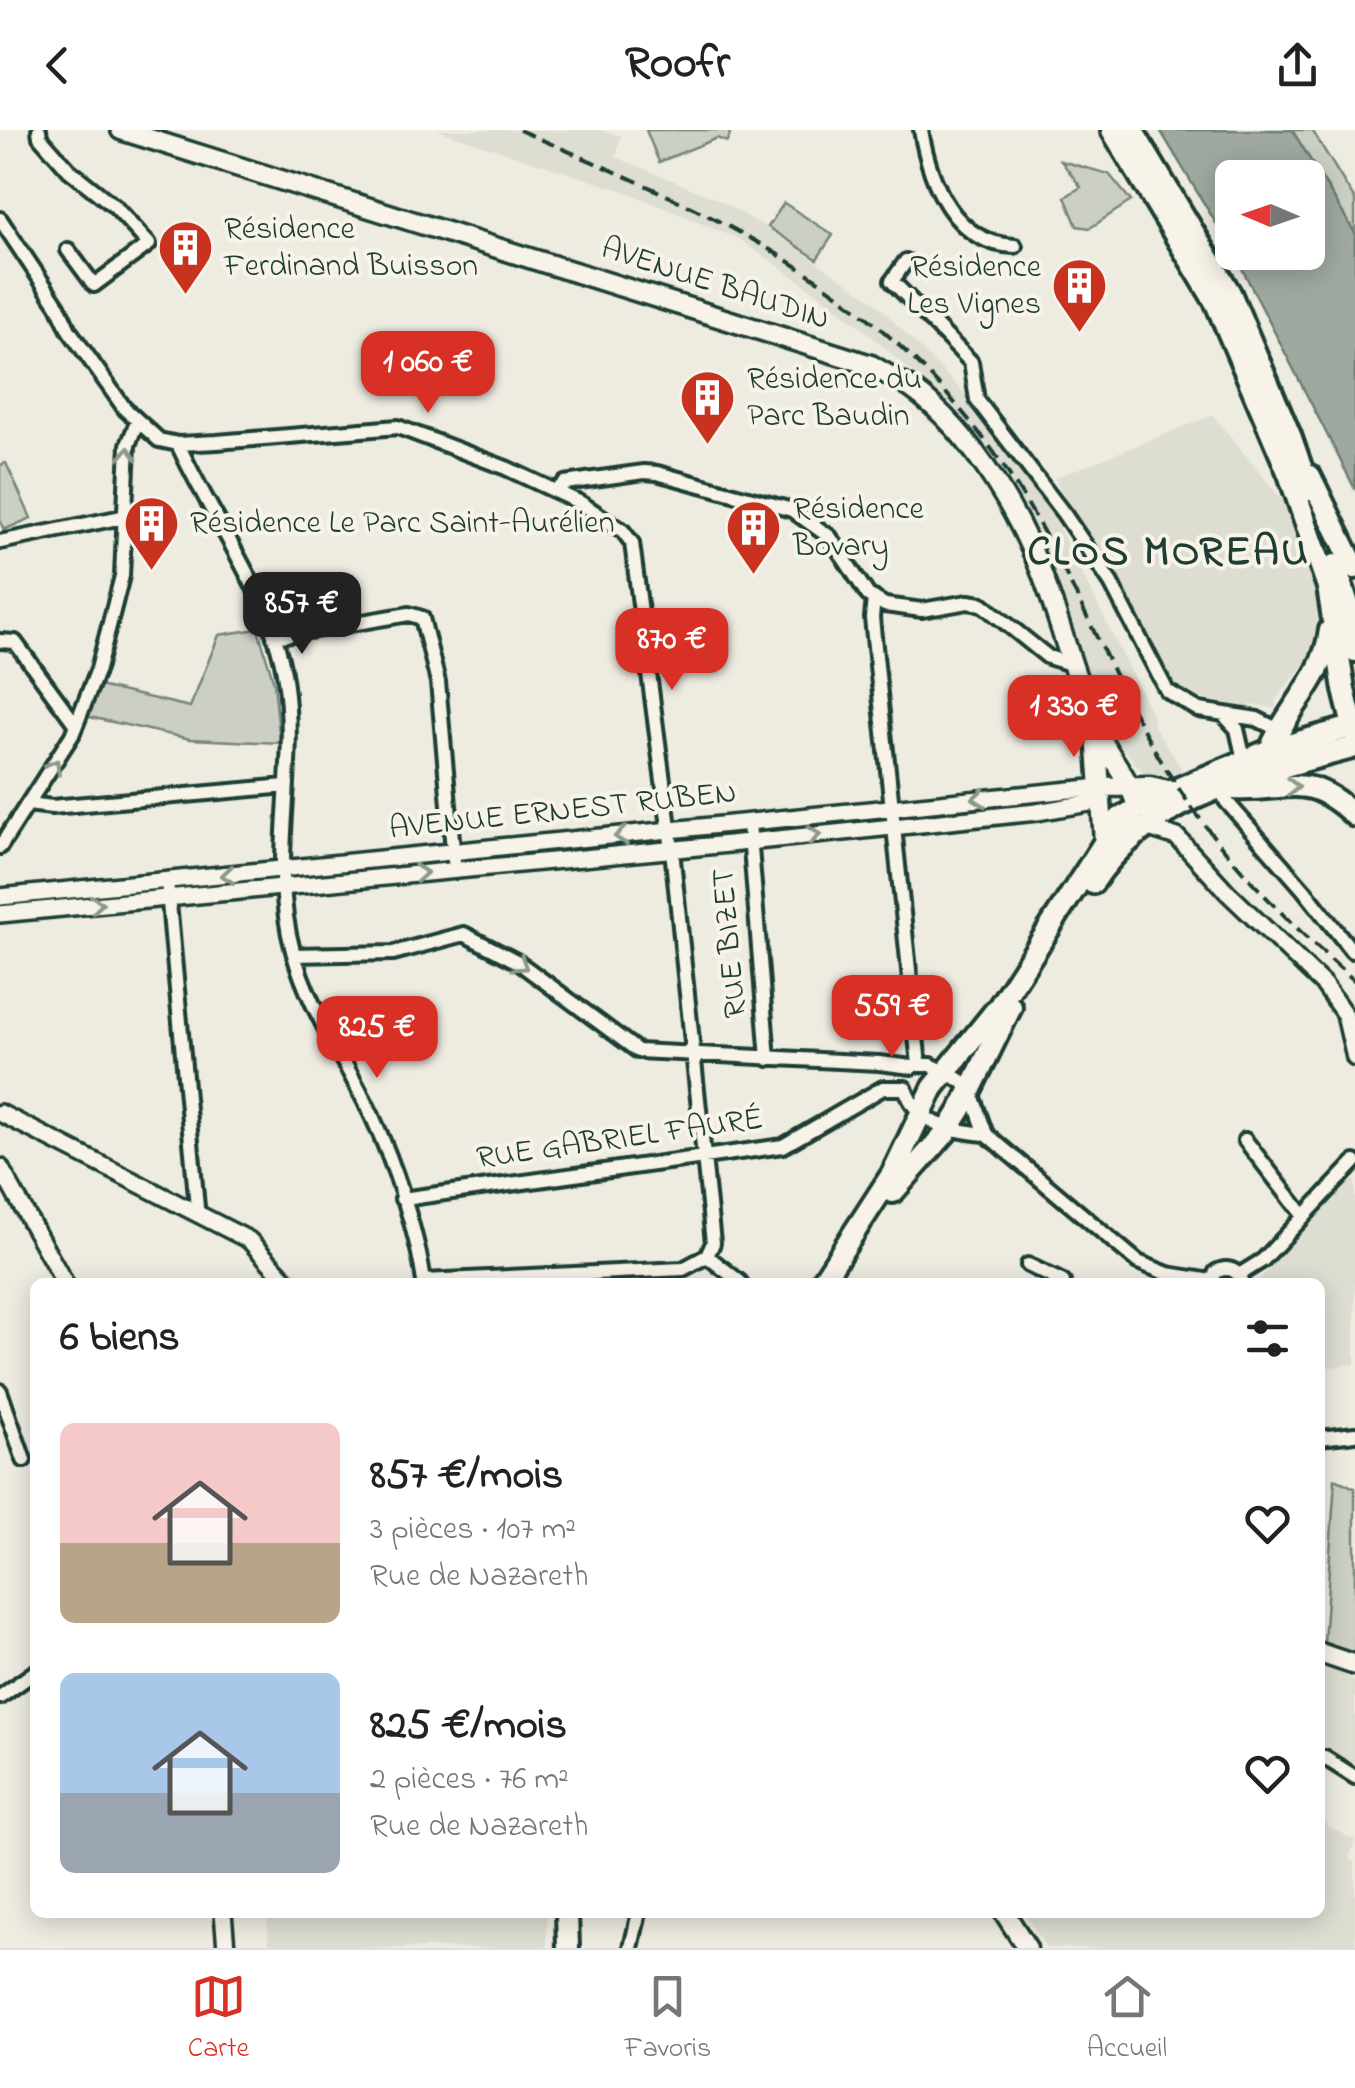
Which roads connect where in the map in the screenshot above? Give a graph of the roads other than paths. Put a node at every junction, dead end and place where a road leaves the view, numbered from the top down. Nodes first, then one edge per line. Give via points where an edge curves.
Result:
1 (39, 130) edge
2 (121, 130) edge
3 (922, 130) edge
4 (1112, 130) edge
5 (1132, 130) edge
6 (0, 219) edge
7 (1015, 246) dead end
8 (68, 250) dead end
9 (906, 260) dead end
10 (137, 422) junction
11 (1291, 438) junction
12 (178, 444) junction
13 (556, 491) junction
14 (127, 516) junction
15 (0, 542) edge
16 (1355, 568) edge
17 (874, 598) junction
18 (1332, 608) junction
19 (274, 637) junction
20 (0, 641) edge
21 (1355, 651) edge
22 (1074, 666) junction
23 (1223, 714) junction
24 (76, 725) junction
25 (1096, 729) junction
26 (1280, 730) junction
27 (1354, 734) edge
28 (1257, 760) junction
29 (286, 786) junction
30 (1221, 789) junction
31 (1101, 794) junction
32 (1331, 794) junction
33 (1355, 802) edge
34 (28, 804) junction
35 (891, 808) junction
36 (1148, 812) junction
37 (1355, 816) edge
38 (749, 823) junction
39 (894, 826) junction
40 (669, 831) junction
41 (3, 836) edge
42 (1177, 837) junction
43 (750, 842) junction
44 (672, 850) junction
45 (1106, 851) junction
46 (454, 862) junction
47 (282, 878) junction
48 (168, 889) junction
49 (0, 897) edge
50 (0, 914) edge
51 (1352, 951) dead end
52 (294, 956) junction
53 (691, 1054) junction
54 (1355, 1058) edge
55 (768, 1059) junction
56 (915, 1066) junction
57 (960, 1082) junction
58 (905, 1088) junction
59 (0, 1113) edge
60 (934, 1122) junction
61 (986, 1134) junction
62 (1245, 1140) dead end
63 (702, 1156) junction
64 (1355, 1162) edge
65 (0, 1167) edge
66 (402, 1199) junction
67 (194, 1212) junction
68 (1303, 1215) junction
69 (707, 1256) junction
70 (1028, 1266) dead end
71 (62, 1278) edge
72 (284, 1278) edge
73 (424, 1278) edge
74 (504, 1278) edge
75 (735, 1278) edge
76 (825, 1278) edge
77 (839, 1278) edge
78 (1054, 1278) edge
79 (1190, 1278) edge
80 (1214, 1278) edge
81 (1240, 1278) edge
82 (1242, 1278) edge
83 (0, 1392) edge
84 (1355, 1434) edge
85 (1325, 1437) edge
86 (24, 1460) dead end
87 (1325, 1655) edge
88 (1355, 1665) edge
89 (30, 1675) edge
90 (0, 1696) edge
91 (1325, 1758) dead end
92 (1355, 1778) edge
93 (224, 1918) edge
94 (556, 1918) edge
95 (567, 1918) edge
96 (637, 1918) edge
97 (1008, 1918) edge
98 (1021, 1918) edge
99 (226, 1948) edge
100 (556, 1948) edge
101 (568, 1948) edge
102 (631, 1948) edge
103 (1027, 1948) edge
104 (1035, 1948) edge

1 - 8 street via 69,170 148,244 94,284
2 - 22 main road, AVENUE BAUDIN via 871,365 944,418 995,484 1021,525
3 - 7 street via 942,198 955,218 986,240
4 - 18 main road via 1216,303 1289,474
5 - 11 main road via 1230,294
6 - 10 street via 68,330
9 - 23 street via 892,282 971,362 977,400 1111,583 1167,690 1192,707
10 - 12 street via 158,440
14 -> 10 street via 128,445
11 - 16 main road
11 - 21 main road via 1349,607
12 - 13 street via 398,427
12 - 19 street
13 - 17 street via 564,483 644,472 792,510 830,537
13 - 40 street via 632,543
14 - 15 street
14 - 24 street via 122,576
17 - 22 street via 911,610 982,604 1048,657
17 - 35 street
18 - 26 main road via 1318,672
18 - 27 main road
19 - 29 street via 288,700
19 - 46 street via 409,614 422,618 438,682
20 - 24 street via 15,642
22 - 25 main road, AVENUE BAUDIN
23 - 26 street
23 - 28 street
34 -> 24 street
25 - 31 main road, AVENUE BAUDIN
25 - 36 main road, AVENUE BAUDIN
26 - 28 main road
27 - 28 main road
28 - 30 main road
28 - 36 main road
29 - 34 street
29 - 47 street
30 -> 32 main road via 1301,785
30 - 36 main road
30 - 51 street
31 -> 35 street, AVENUE ERNEST RUBEN
31 - 36 main road
31 - 36 main road, AVENUE ERNEST RUBEN
31 - 39 street, AVENUE ERNEST RUBEN via 1037,812
31 - 45 main road, AVENUE BAUDIN
32 - 33 main road
32 - 37 main road
34 - 41 street
35 - 38 street, AVENUE ERNEST RUBEN
35 - 39 street
36 - 42 street
36 - 42 street
36 - 45 main road
38 - 40 street, AVENUE ERNEST RUBEN
38 - 43 street, RUE BIZET
43 -> 39 street, AVENUE ERNEST RUBEN
39 - 56 street
40 - 44 street
40 -> 46 street, AVENUE ERNEST RUBEN
42 - 54 street via 1333,995
43 - 44 street, AVENUE ERNEST RUBEN
43 - 55 street, RUE BIZET
44 - 46 street, AVENUE ERNEST RUBEN
44 - 53 street
45 - 57 main road
45 - 57 main road via 1000,1005
46 - 47 street, AVENUE ERNEST RUBEN
47 - 48 street, AVENUE ERNEST RUBEN
47 - 52 street
48 - 49 street, AVENUE ERNEST RUBEN
50 -> 48 street, AVENUE ERNEST RUBEN
48 - 67 street
52 -> 53 street via 393,953 464,934 518,962 638,1051
52 - 66 street via 372,1118
53 - 55 street
53 - 63 street
55 - 56 street
56 - 57 street via 931,1065
56 - 58 street
57 - 60 main road
57 - 60 main road via 934,1088
57 - 61 street
58 - 60 street
58 - 63 street, RUE GABRIEL FAURÉ via 883,1088 784,1146
59 - 67 street
60 - 61 street
60 - 76 main road
60 - 77 main road
61 - 79 street via 1138,1262
62 - 68 street
63 - 66 street, RUE GABRIEL FAURÉ
63 - 69 street via 712,1243
64 - 68 street
65 - 71 street
66 - 73 street
67 - 72 street via 249,1240
68 - 82 street
69 - 74 street via 683,1269
69 - 75 street
70 - 78 street
80 - 81 street via 1231,1269
83 - 86 street
84 - 85 street
87 - 88 main road
89 - 90 street
91 - 92 street
93 - 99 street
94 - 100 main road
95 - 101 main road
96 - 102 street
97 - 103 main road
98 - 104 main road

